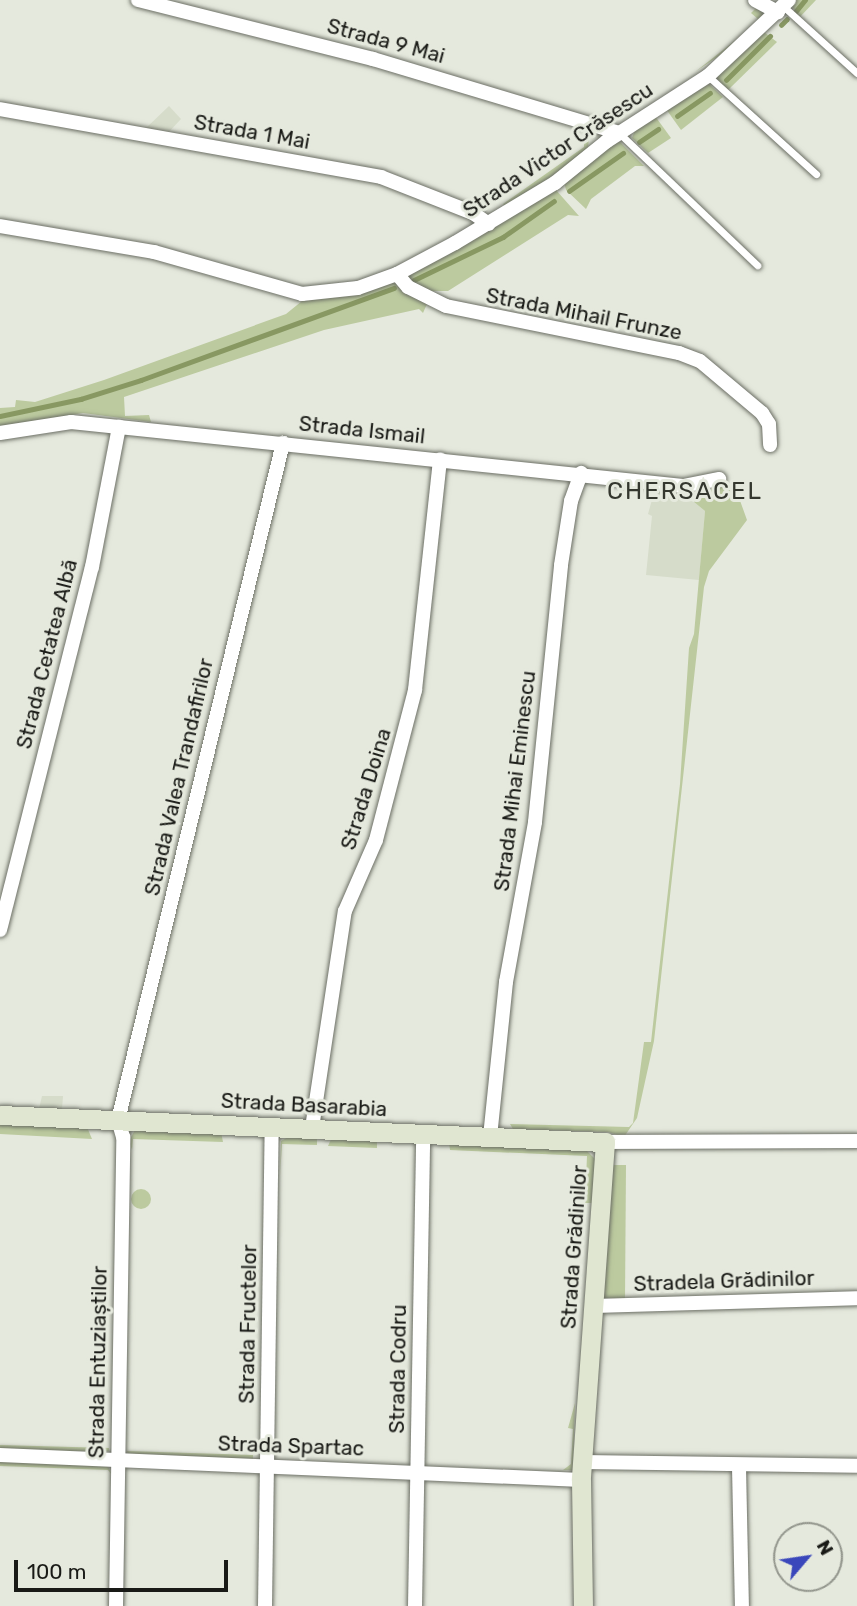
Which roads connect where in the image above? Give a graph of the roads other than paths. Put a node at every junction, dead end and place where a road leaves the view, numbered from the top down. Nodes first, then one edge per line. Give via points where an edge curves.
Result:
1 (138, 0) edge
2 (755, 0) edge
3 (783, 6) edge
4 (857, 73) edge
5 (708, 75) junction
6 (0, 108) edge
7 (619, 133) junction
8 (816, 174) dead end
9 (489, 224) junction
10 (0, 226) edge
11 (757, 265) dead end
12 (397, 274) junction
13 (119, 427) junction
14 (0, 433) edge
15 (284, 443) junction
16 (770, 446) dead end
17 (440, 459) junction
18 (581, 473) junction
19 (719, 479) dead end
20 (0, 930) edge
21 (0, 1115) edge
22 (118, 1120) junction
23 (272, 1126) junction
24 (312, 1128) junction
25 (423, 1134) junction
26 (491, 1137) junction
27 (857, 1141) edge
28 (605, 1142) junction
29 (857, 1298) edge
30 (593, 1306) junction
31 (0, 1455) edge
32 (118, 1461) junction
33 (267, 1466) junction
34 (857, 1466) edge
35 (739, 1467) junction
36 (416, 1471) junction
37 (582, 1471) junction
38 (116, 1606) edge
39 (265, 1606) edge
40 (415, 1606) edge
41 (583, 1606) edge
42 (743, 1606) edge

1 - 7 street, Strada 9 Mai via 373,59
2 - 3 street
3 - 4 lane
3 - 5 street, Strada Victor Crăsescu
5 - 7 street, Strada Victor Crăsescu
5 - 8 lane
6 - 9 street, Strada 1 Mai via 381,177 473,213
7 - 9 street, Strada Victor Crăsescu via 555,183
7 - 11 lane
9 - 12 street, Strada Victor Crăsescu
10 - 12 street, Strada Victor Crăsescu via 167,255 302,294 328,295
12 - 16 street, Strada Mihail Frunze via 408,287 446,306 679,352 700,361 762,414 769,424
13 - 14 street, Strada Ismail via 71,422
13 - 15 street, Strada Ismail
13 - 20 street, Strada Cetatea Albă via 92,568
15 - 17 street, Strada Ismail
15 - 22 street, Strada Valea Trandafirilor
17 - 18 street, Strada Ismail
17 - 24 street, Strada Doina via 415,690 376,840 345,911
18 - 19 street, Strada Ismail via 683,486
18 - 26 street, Strada Mihai Eminescu via 571,500 561,565 537,810 504,995
21 - 22 street, Strada Basarabia
22 - 23 street, Strada Basarabia
22 - 32 street, Strada Entuziaștilor via 123,1137
23 - 24 street, Strada Basarabia
23 - 33 street, Strada Fructelor
24 - 25 street, Strada Basarabia
25 - 26 street, Strada Basarabia
25 - 36 street, Strada Codru
26 - 28 street, Strada Basarabia
27 - 28 street, Strada Grădinilor
28 - 30 street, Strada Grădinilor
29 - 30 street, Stradela Grădinilor
30 - 37 street, Strada Grădinilor
31 - 32 street, Strada Spartac
32 - 33 street, Strada Spartac
32 - 38 street, Strada Entuziaștilor
33 - 36 street, Strada Spartac
33 - 39 street, Strada Fructelor
34 - 35 street, Strada Spartac
35 - 37 street, Strada Spartac
35 - 42 street
36 - 37 street, Strada Spartac
36 - 40 street, Strada Codru
37 - 41 street, Strada Grădinilor

